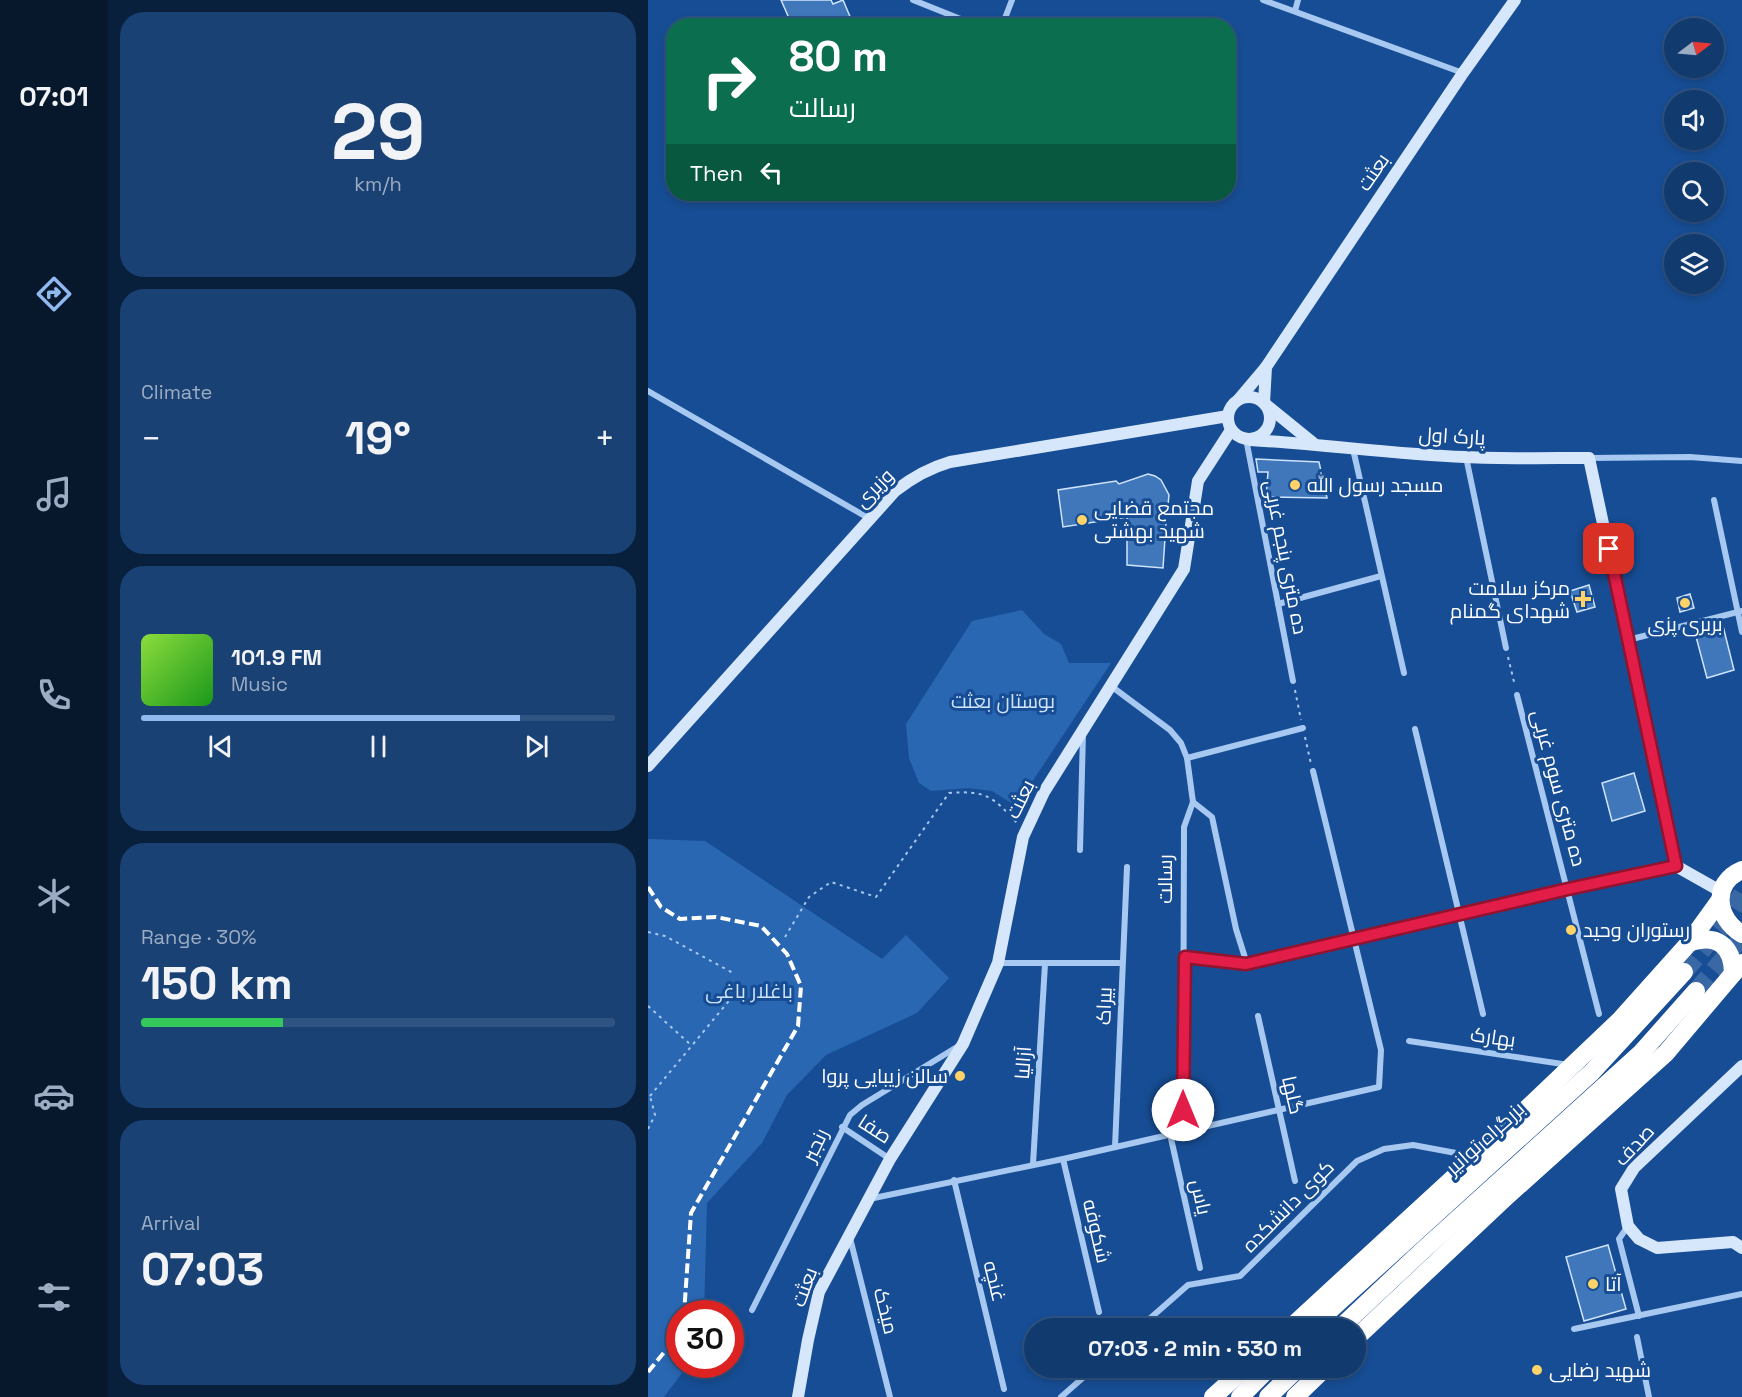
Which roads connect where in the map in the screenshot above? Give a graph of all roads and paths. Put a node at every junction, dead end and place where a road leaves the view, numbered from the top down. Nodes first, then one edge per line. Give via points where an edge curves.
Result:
1 (913, 0) edge
2 (1012, 0) edge
3 (1263, 0) edge
4 (1298, 0) edge
5 (1515, 0) edge
6 (1295, 11) junction
7 (958, 18) edge
8 (1005, 18) edge
9 (1463, 73) junction
10 (1266, 367) junction
11 (648, 392) edge
12 (1239, 399) junction
13 (1264, 403) junction
14 (1228, 416) junction
15 (1231, 430) junction
16 (1248, 439) junction
17 (1313, 443) junction
18 (1353, 449) junction
19 (1466, 457) junction
20 (1589, 458) junction
21 (1742, 461) edge
22 (1714, 500) dead end
23 (870, 519) junction
24 (1381, 576) junction
25 (1278, 604) junction
26 (1739, 612) edge
27 (1742, 632) edge
28 (1628, 640) junction
29 (1506, 648) joint
30 (1404, 673) dead end
31 (1293, 681) joint
32 (1109, 685) junction
33 (1517, 695) joint
34 (1083, 728) junction
35 (1303, 728) junction
36 (1415, 729) dead end
37 (1188, 758) junction
38 (648, 766) edge
39 (1313, 771) joint
40 (1193, 802) junction
41 (1026, 831) junction
42 (1080, 850) dead end
43 (1676, 866) junction
44 (1127, 867) dead end
45 (1741, 869) edge
46 (1568, 889) junction
47 (1721, 896) junction
48 (1459, 914) junction
49 (648, 932) edge
50 (1742, 934) edge
51 (785, 937) dead end
52 (1353, 939) junction
53 (1689, 943) junction
54 (1185, 957) junction
55 (998, 963) junction
56 (1045, 963) junction
57 (1122, 963) junction
58 (1246, 964) junction
59 (1737, 969) edge
60 (1684, 972) tunnel mouth
61 (735, 974) dead end
62 (1696, 991) tunnel mouth
63 (733, 996) dead end
64 (648, 1006) edge
65 (1483, 1014) dead end
66 (1599, 1014) dead end
67 (1258, 1016) dead end
68 (1409, 1041) dead end
69 (963, 1044) junction
70 (692, 1046) junction
71 (1573, 1065) junction
72 (1742, 1066) edge
73 (649, 1096) edge
74 (1279, 1109) junction
75 (842, 1127) junction
76 (648, 1128) edge
77 (1183, 1131) junction
78 (1170, 1134) junction
79 (1115, 1147) junction
80 (1476, 1157) junction
81 (891, 1158) junction
82 (1063, 1159) junction
83 (1033, 1164) junction
84 (954, 1180) junction
85 (1295, 1181) dead end
86 (868, 1199) junction
87 (1628, 1226) junction
88 (849, 1234) junction
89 (1742, 1248) edge
90 (1200, 1268) dead end
91 (1742, 1294) edge
92 (752, 1310) dead end
93 (1099, 1312) dead end
94 (1639, 1316) junction
95 (1150, 1318) edge
96 (1301, 1318) edge
97 (1321, 1318) edge
98 (1351, 1318) edge
99 (1366, 1329) edge
100 (1574, 1329) dead end
101 (1637, 1337) dead end
102 (1083, 1378) edge
103 (1234, 1378) edge
104 (1259, 1378) edge
105 (1288, 1378) edge
106 (1315, 1378) edge
107 (1004, 1389) dead end
108 (798, 1397) edge
109 (891, 1397) edge
110 (1061, 1397) edge
111 (1213, 1397) edge
112 (1240, 1397) edge
113 (1268, 1397) edge
114 (1295, 1397) edge
115 (1649, 1397) edge

1 - 7 street
2 - 8 street
3 - 6 street
4 - 6 street
5 - 9 main road, بعثت
6 - 9 street
9 - 10 main road, بعثت
10 - 12 main road, بعثت
10 - 13 main road
11 - 23 street
12 - 13 main road via 1252,397
12 - 14 main road
13 - 16 main road via 1270,415 1268,428 1264,434
13 - 17 main road
14 - 15 main road
14 - 23 main road, وزیری via 950,462 930,468 895,490
15 - 16 main road
15 - 32 main road, بعثت via 1198,481 1184,569
16 - 17 main road, پارک اول
16 - 25 street, ده متری پنجم غربی
17 - 18 main road, پارک اول
18 - 19 main road, پارک اول
18 - 24 street
19 - 20 main road, پارک اول
19 - 29 street
20 - 21 street
20 - 28 main road
22 - 26 street
23 - 38 main road, وزیری
24 - 25 street
24 - 30 street
25 - 31 street, ده متری پنجم غربی
26 - 27 street
26 - 28 street
28 - 43 main road
29 - 33 path
31 - 35 path
32 - 34 main road, بعثت
32 - 37 street via 1170,730
33 - 46 street, ده متری سوم غربی
34 - 41 main road, بعثت via 1044,792
34 - 42 street
35 - 37 street
35 - 39 path
36 - 48 street
37 - 40 street
39 - 52 street
40 - 54 street, رسالت via 1184,827
40 - 58 street via 1212,817
41 - 51 path via 991,797 970,791 949,793 876,897 831,882 809,897
41 - 55 main road, بعثت
43 - 46 street
43 - 47 main road
44 - 57 street, بیراک
45 - 47 highway via 1731,876
46 - 48 street
46 - 66 street, ده متری سوم غربی
47 - 50 highway via 1726,921
47 - 53 highway
48 - 52 street
48 - 65 street
49 - 61 path via 665,936
52 - 58 street
52 - 74 street via 1381,1050 1379,1087
53 - 59 highway via 1716,940 1727,948
53 - 71 highway via 1620,1020
54 - 58 street
54 - 77 street, رسالت
55 - 56 street
55 - 69 main road, بعثت
56 - 57 street
56 - 83 street, آزالیا
57 - 79 street, بیراک
59 - 99 highway via 1666,1053
60 - 97 highway, بزرگراه توانیر via 1592,1072
62 - 98 highway, بزرگراه توانیر via 1641,1053
63 - 70 path
64 - 70 path
67 - 74 street, گلها
68 - 71 street, بهارک
69 - 75 street, رنجبر via 862,1105
69 - 81 main road, بعثت
70 - 73 path
71 - 80 highway
72 - 87 main road, صدف via 1634,1168 1621,1190
73 - 76 path via 655,1114
74 - 77 street
74 - 85 street, گلها
75 - 81 street, صفا
75 - 92 street, رنجبر
77 - 78 street
78 - 79 street
78 - 90 street, یاس
79 - 82 street
80 - 95 street, کوی دانشکده via 1413,1145 1384,1149 1357,1161 1240,1276 1188,1285
80 - 96 highway
81 - 86 main road, بعثت
82 - 83 street
82 - 93 street, شکوفه
83 - 84 street
84 - 86 street
84 - 107 street, غنچه
86 - 88 main road, بعثت
87 - 89 main road via 1639,1239 1657,1248 1733,1242
87 - 94 street via 1619,1239
88 - 108 main road, بعثت via 819,1292
88 - 109 street, میخک
91 - 94 street
94 - 100 street
101 - 115 street
102 - 110 street
103 - 111 highway
104 - 112 highway
105 - 113 highway
106 - 114 highway

